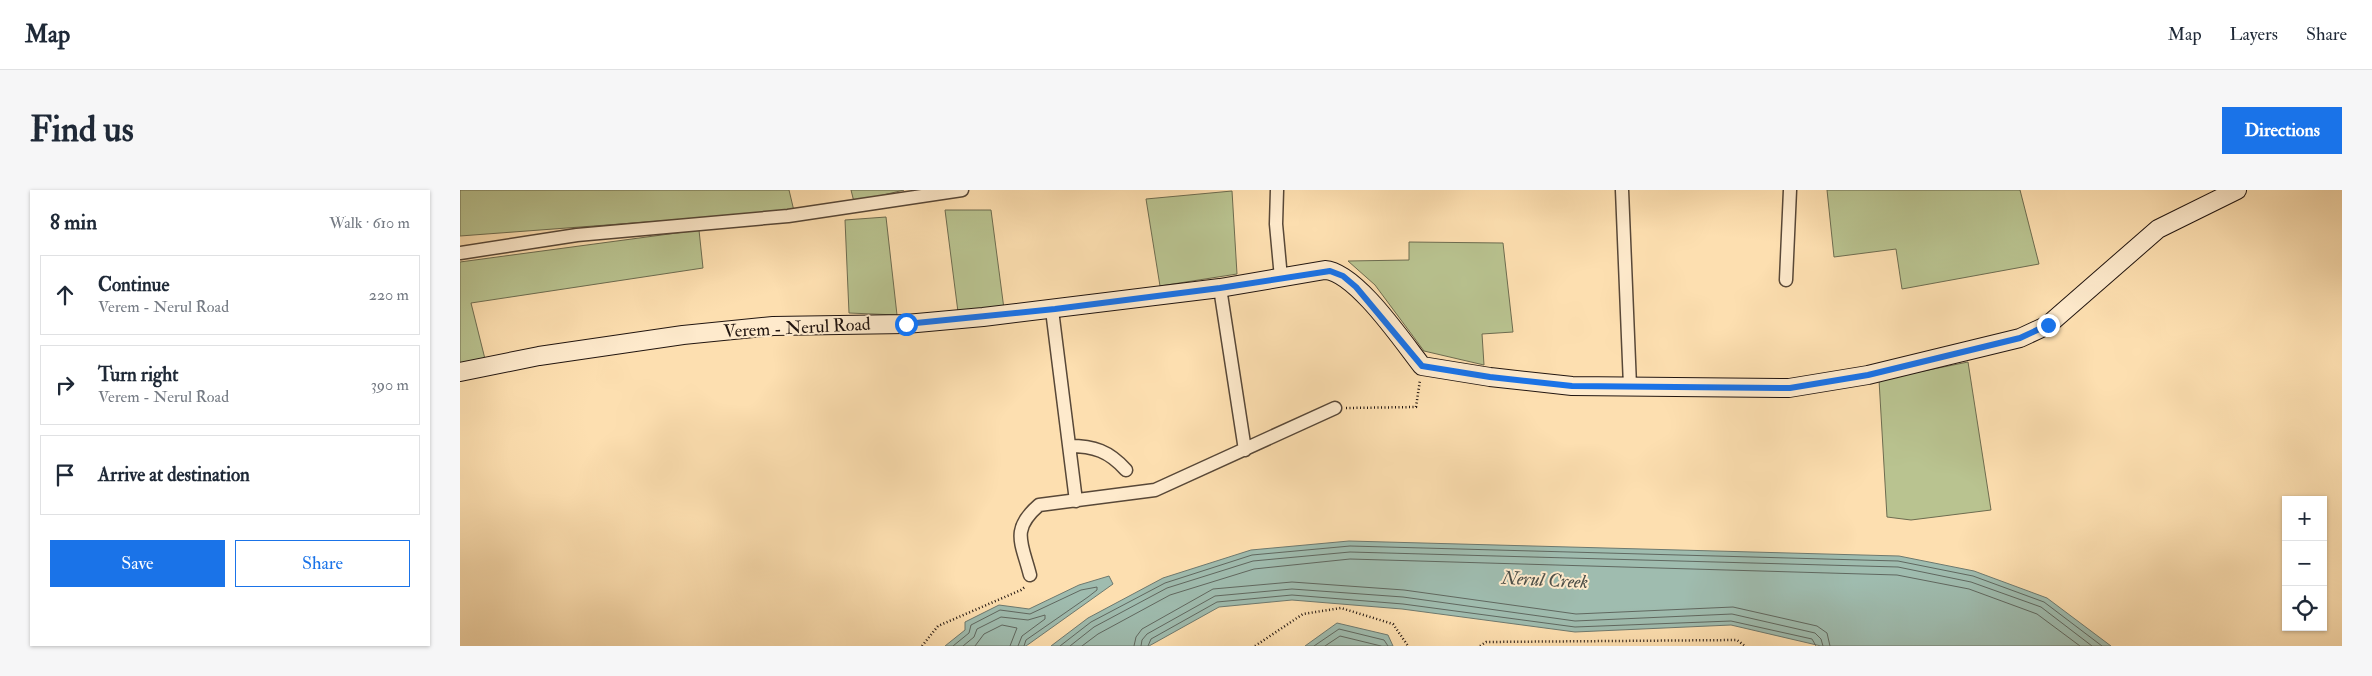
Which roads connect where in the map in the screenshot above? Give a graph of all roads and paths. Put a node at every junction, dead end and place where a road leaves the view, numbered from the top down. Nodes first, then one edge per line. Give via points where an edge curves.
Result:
1 (962, 190) edge
2 (1277, 190) edge
3 (1622, 190) edge
4 (1790, 190) edge
5 (2237, 190) edge
6 (460, 253) edge
7 (1282, 278) junction
8 (1786, 280) dead end
9 (1220, 288) junction
10 (1052, 310) junction
11 (1422, 366) junction
12 (460, 372) edge
13 (1630, 386) junction
14 (1335, 408) joint
15 (1069, 446) junction
16 (1245, 450) junction
17 (1126, 470) dead end
18 (1076, 501) junction
19 (1030, 576) joint
20 (922, 646) edge
21 (1255, 646) edge
22 (1408, 646) edge
23 (1480, 646) edge
24 (1745, 646) edge

1 - 6 street via 788,216 578,234
2 - 7 street via 1276,224
3 - 13 street
4 - 8 street
5 - 13 main road via 2158,229 2048,325 2020,338 1868,375 1790,388
7 - 9 main road, Verem - Nerul Road
7 - 11 main road, Verem - Nerul Road via 1325,270 1343,276 1364,294
9 - 10 main road, Verem - Nerul Road
9 - 16 street
10 - 12 main road, Verem - Nerul Road via 906,324 764,326 539,356
10 - 15 street
11 - 13 main road via 1563,385
11 - 14 path via 1416,407
14 - 16 street
15 - 17 street via 1101,449 1116,458
15 - 18 street
16 - 18 street via 1155,490
18 - 19 street via 1039,505 1026,517 1019,535
19 - 20 path via 1021,590 938,626
21 - 22 path via 1303,614 1341,608 1393,624
23 - 24 path via 1486,642 1727,640 1737,640

